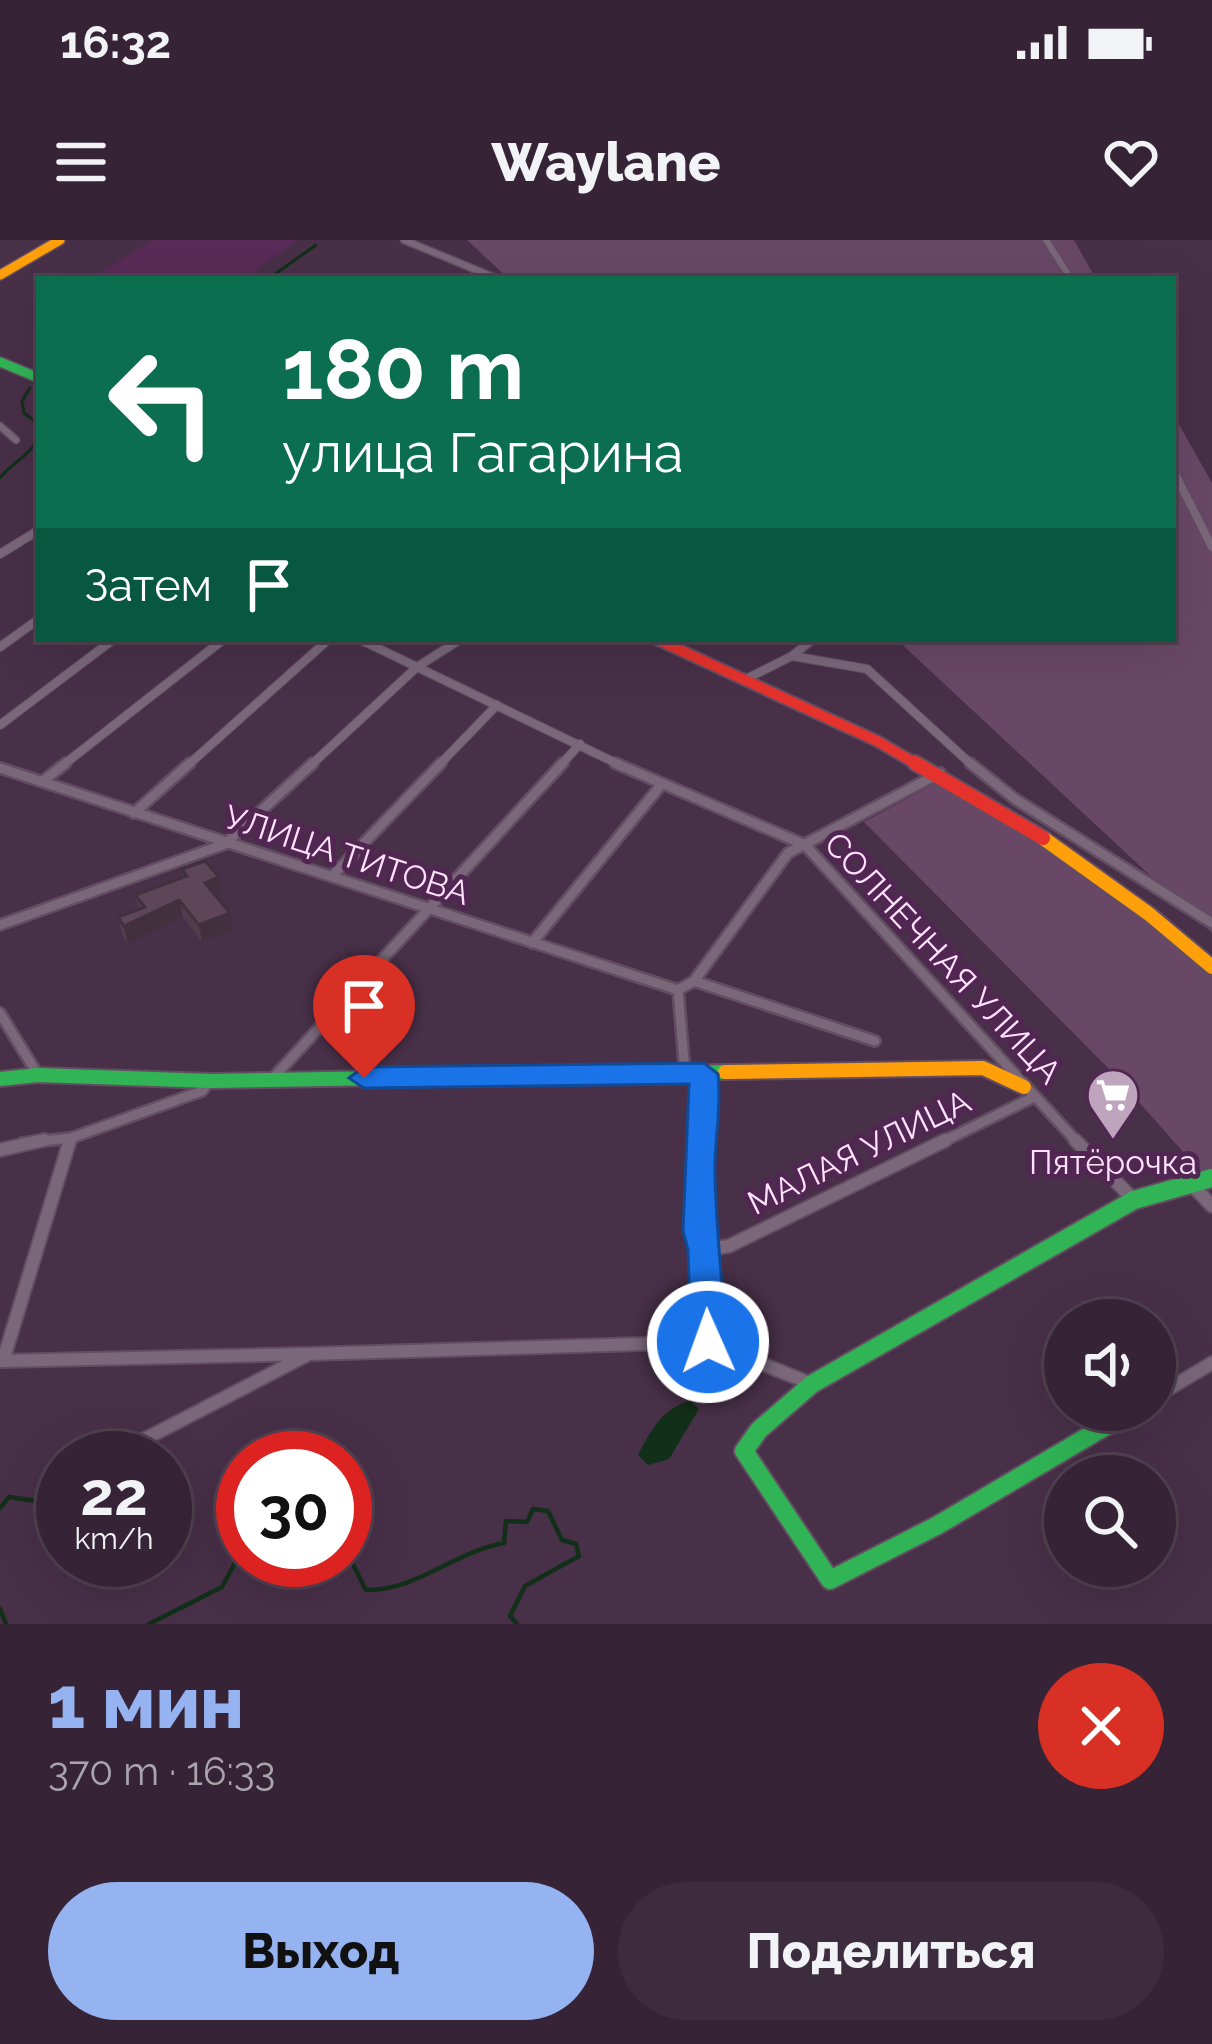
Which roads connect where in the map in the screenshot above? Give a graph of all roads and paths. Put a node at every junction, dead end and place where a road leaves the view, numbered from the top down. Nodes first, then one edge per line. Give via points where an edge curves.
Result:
1 (60, 240) edge
2 (404, 240) edge
3 (1046, 240) edge
4 (0, 275) edge
5 (491, 276) edge
6 (1069, 276) edge
7 (0, 362) edge
8 (36, 377) edge
9 (0, 426) edge
10 (16, 440) dead end
11 (1176, 476) edge
12 (36, 532) edge
13 (1212, 547) edge
14 (0, 554) edge
15 (36, 622) edge
16 (110, 642) edge
17 (220, 642) edge
18 (326, 642) edge
19 (365, 642) edge
20 (456, 642) edge
21 (663, 642) edge
22 (809, 642) edge
23 (0, 647) edge
24 (792, 656) junction
25 (417, 667) junction
26 (748, 678) junction
27 (497, 706) junction
28 (0, 725) edge
29 (580, 744) junction
30 (0, 768) edge
31 (940, 773) junction
32 (43, 781) junction
33 (661, 785) junction
34 (134, 812) junction
35 (225, 844) junction
36 (805, 845) junction
37 (332, 876) junction
38 (425, 909) junction
39 (1212, 923) edge
40 (0, 926) edge
41 (532, 943) junction
42 (1212, 967) edge
43 (694, 981) junction
44 (678, 990) junction
45 (0, 1013) edge
46 (875, 1041) dead end
47 (685, 1073) junction
48 (704, 1074) junction
49 (38, 1075) junction
50 (0, 1078) edge
51 (272, 1079) junction
52 (211, 1081) junction
53 (1029, 1092) junction
54 (71, 1138) junction
55 (0, 1150) edge
56 (1212, 1178) edge
57 (1194, 1187) junction
58 (1134, 1200) junction
59 (1212, 1206) edge
60 (705, 1250) junction
61 (708, 1342) junction
62 (309, 1354) junction
63 (2, 1361) edge
64 (1212, 1363) edge
65 (812, 1384) junction
66 (1176, 1384) edge
67 (160, 1431) edge
68 (1097, 1431) edge

1 - 4 street
2 - 5 street
3 - 6 street
7 - 8 street
9 - 10 street
11 - 13 street
12 - 14 street
15 - 23 street
16 - 28 street
17 - 32 street
18 - 34 street
19 - 25 street, СОЛНЕЧНАЯ УЛИЦА
20 - 25 street
21 - 26 street
22 - 24 street
24 - 26 street
24 - 39 street via 867,669 1006,793
25 - 27 street, СОЛНЕЧНАЯ УЛИЦА
25 - 35 street
26 - 31 street
27 - 29 street, СОЛНЕЧНАЯ УЛИЦА
27 - 37 street
29 - 33 street, СОЛНЕЧНАЯ УЛИЦА
29 - 38 street
30 - 32 street, УЛИЦА ТИТОВА
31 - 36 street
31 - 42 street via 1060,848
32 - 34 street, УЛИЦА ТИТОВА
33 - 36 street, СОЛНЕЧНАЯ УЛИЦА
33 - 41 street
34 - 35 street, УЛИЦА ТИТОВА
35 - 37 street, УЛИЦА ТИТОВА
35 - 40 street
36 - 43 street via 788,853
36 - 53 street, СОЛНЕЧНАЯ УЛИЦА
37 - 38 street, УЛИЦА ТИТОВА
38 - 41 street, УЛИЦА ТИТОВА
38 - 51 street
41 - 44 street, УЛИЦА ТИТОВА
43 - 44 street
43 - 46 street
44 - 47 street
45 - 49 street
47 - 48 street
47 - 51 street
48 - 53 street via 983,1068
48 - 60 street
49 - 50 street
49 - 52 street
51 - 52 street
52 - 54 street
53 - 58 street, СОЛНЕЧНАЯ УЛИЦА
53 - 60 street, МАЛАЯ УЛИЦА via 729,1246
54 - 55 street
54 - 63 street
56 - 57 street
57 - 58 street
57 - 59 street
58 - 65 street
60 - 61 street
61 - 62 street
61 - 65 street
62 - 63 street
62 - 67 street
64 - 66 street
65 - 68 street via 744,1451 830,1580

